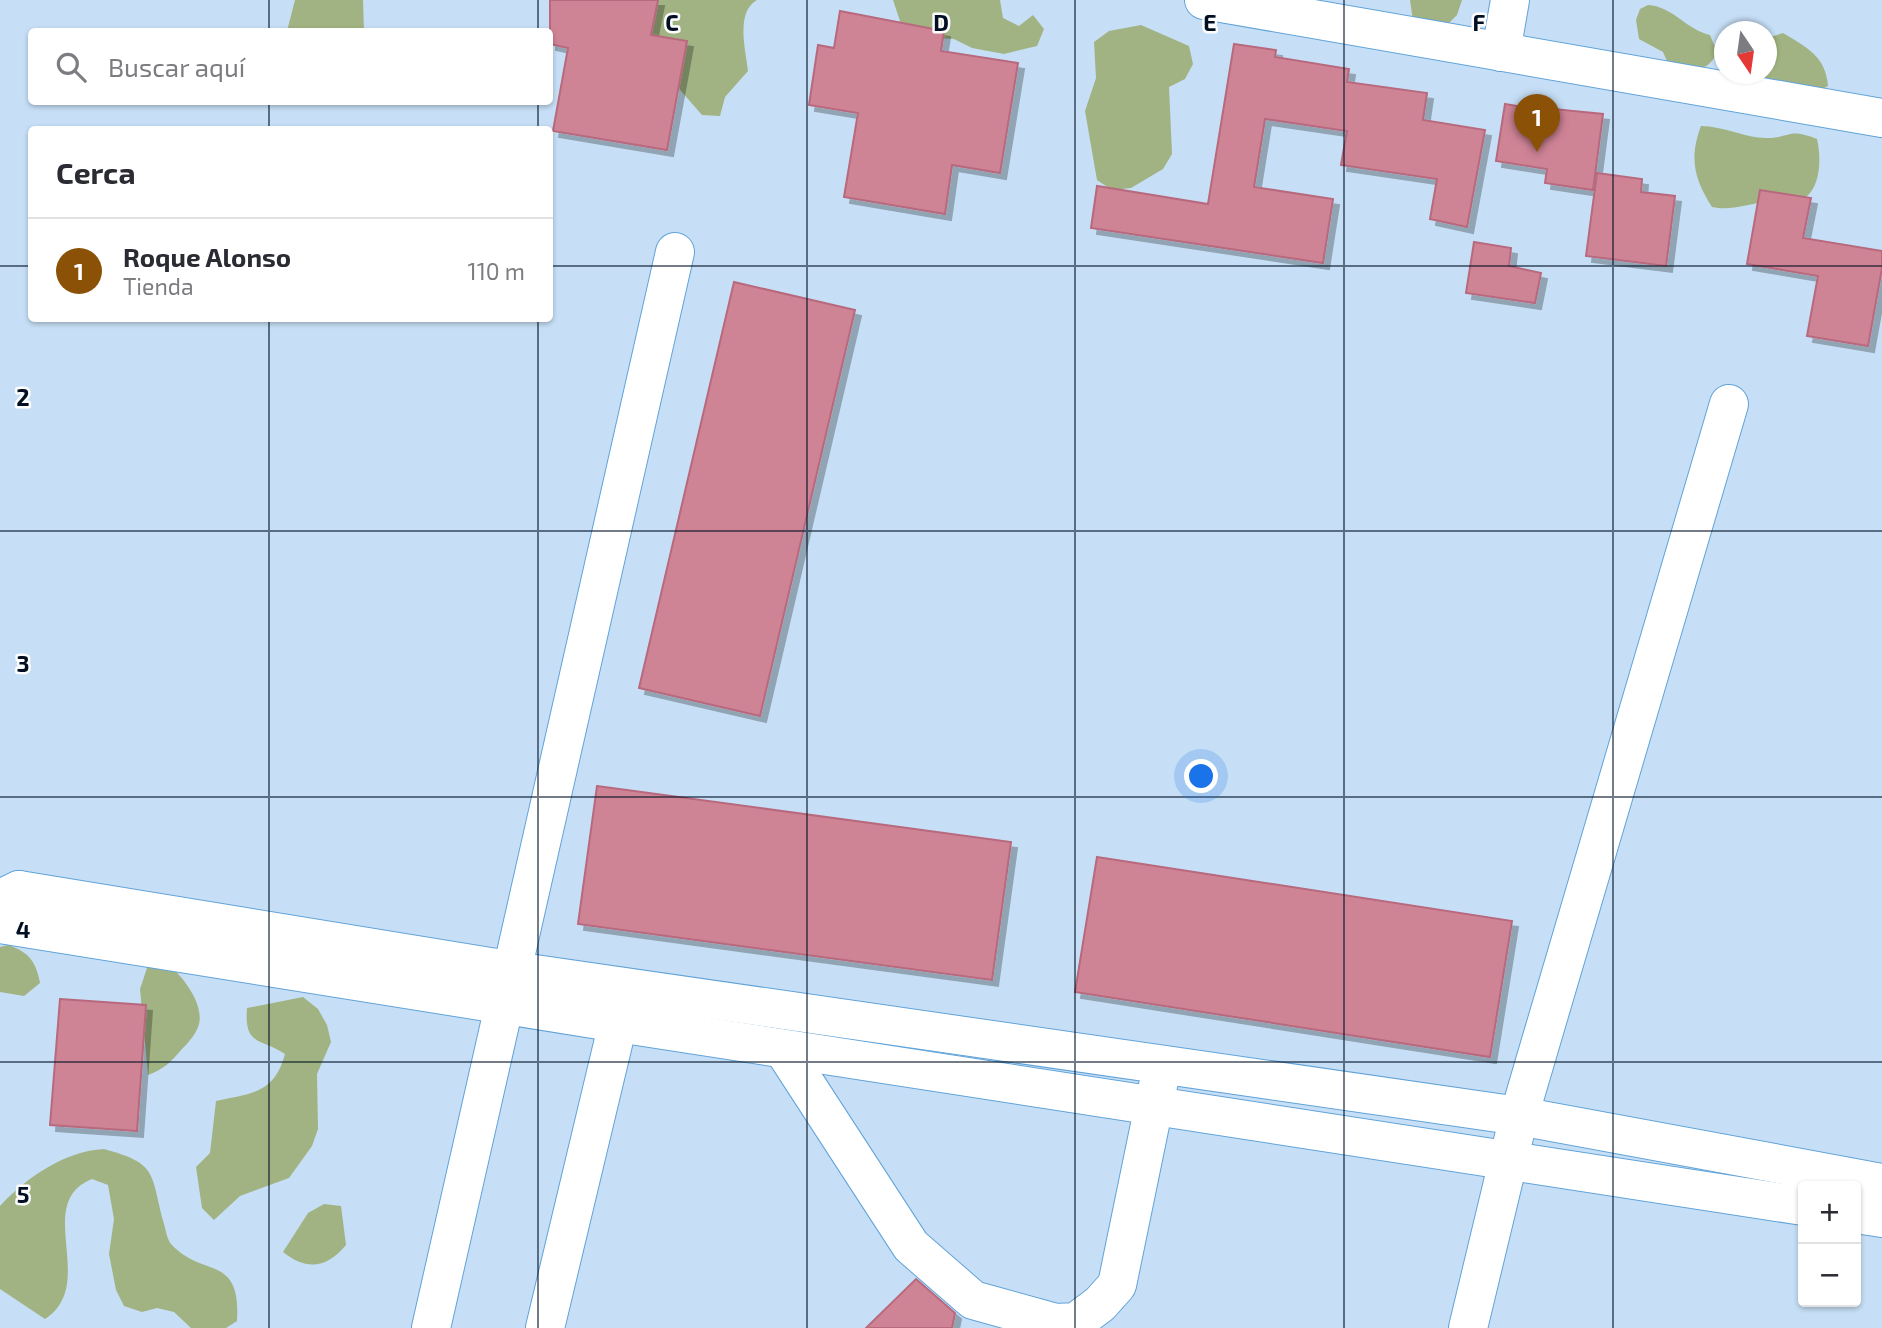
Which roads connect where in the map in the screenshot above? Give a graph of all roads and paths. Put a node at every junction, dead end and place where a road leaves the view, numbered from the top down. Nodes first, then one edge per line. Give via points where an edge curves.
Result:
1 (1204, 0) edge
2 (1510, 0) edge
3 (1501, 52) junction
4 (1882, 118) edge
5 (675, 252) dead end
6 (1729, 404) dead end
7 (10, 895) edge
8 (0, 924) edge
9 (510, 988) junction
10 (618, 1023) junction
11 (783, 1048) junction
12 (1163, 1065) junction
13 (1153, 1106) junction
14 (1519, 1116) junction
15 (1509, 1161) junction
16 (1882, 1183) edge
17 (1798, 1205) edge
18 (1861, 1215) edge
19 (1882, 1218) edge
20 (431, 1328) edge
21 (545, 1328) edge
22 (1468, 1328) edge

1 - 3 street
2 - 3 street
3 - 4 street
5 - 9 street
6 - 14 street
7 - 9 street
8 - 9 street
9 - 10 street
9 - 12 street
9 - 20 street
10 - 11 street
10 - 21 street
11 - 13 street
11 - 13 street via 911,1247 973,1300 1056,1323 1076,1322 1118,1285
12 - 13 street
12 - 14 street
13 - 15 street
14 - 15 street
14 - 16 street
15 - 17 street
15 - 22 street
18 - 19 street

